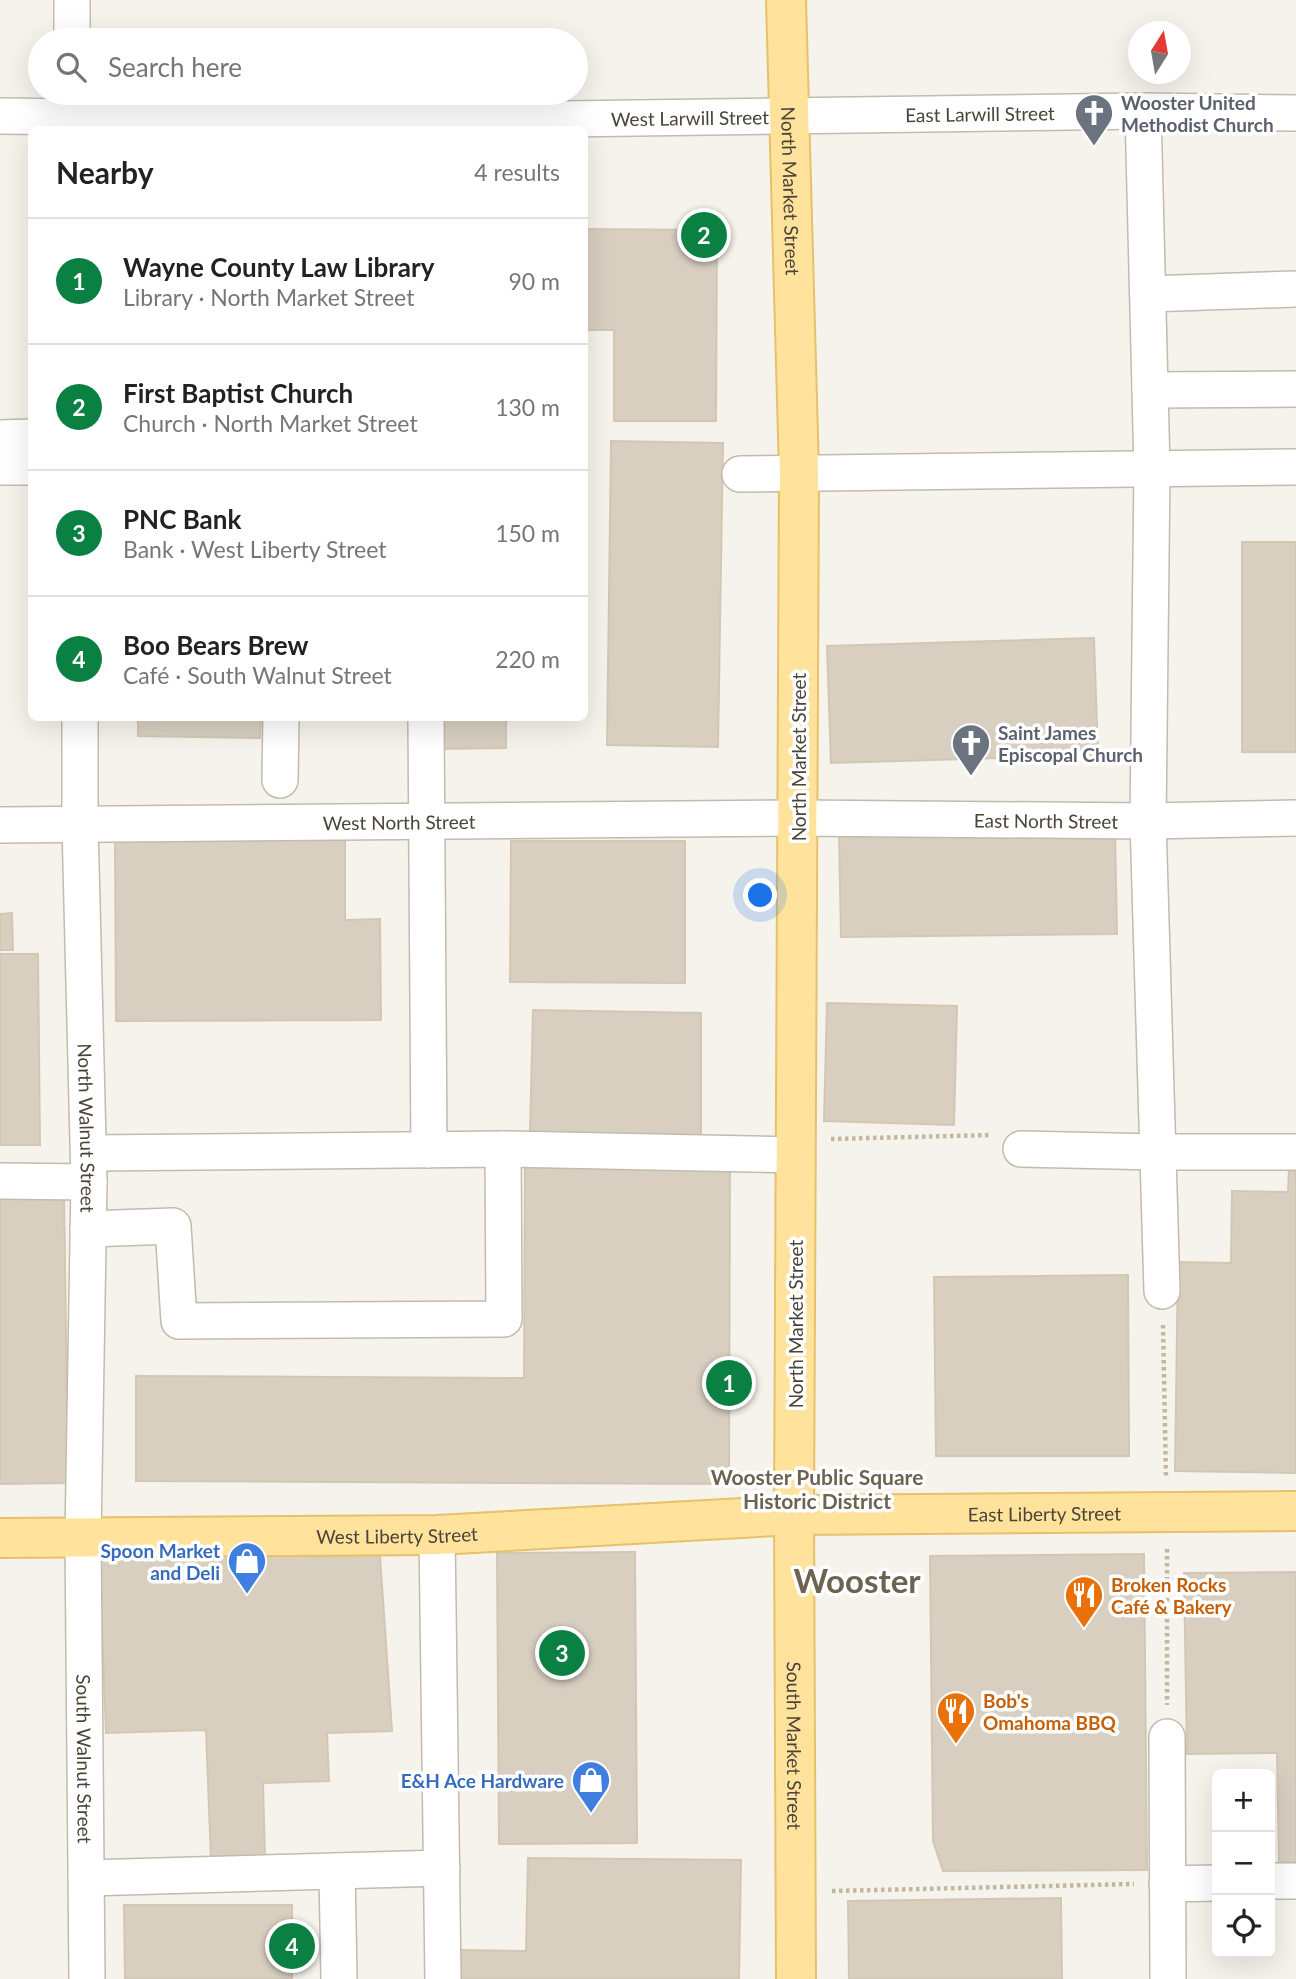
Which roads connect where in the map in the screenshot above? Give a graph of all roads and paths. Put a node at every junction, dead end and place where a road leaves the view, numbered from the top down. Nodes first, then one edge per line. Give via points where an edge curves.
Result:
1 (72, 0) edge
2 (786, 0) edge
3 (72, 28) edge
4 (1143, 111) junction
5 (73, 113) edge
6 (1296, 113) edge
7 (0, 116) edge
8 (790, 117) junction
9 (422, 125) edge
10 (1296, 289) edge
11 (1147, 295) junction
12 (1296, 389) edge
13 (1150, 390) junction
14 (28, 437) edge
15 (0, 438) edge
16 (0, 467) edge
17 (28, 467) edge
18 (1296, 467) edge
19 (1152, 470) junction
20 (799, 473) junction
21 (740, 474) dead end
22 (80, 721) edge
23 (281, 721) edge
24 (426, 721) edge
25 (280, 780) dead end
26 (797, 818) junction
27 (1296, 818) edge
28 (1148, 821) junction
29 (426, 823) junction
30 (80, 824) junction
31 (0, 825) edge
32 (1011, 1142) joint
33 (796, 1148) junction
34 (503, 1149) junction
35 (429, 1150) junction
36 (1296, 1152) edge
37 (1158, 1153) junction
38 (89, 1168) junction
39 (0, 1181) edge
40 (88, 1229) junction
41 (1162, 1291) joint
42 (1166, 1511) junction
43 (1296, 1511) edge
44 (794, 1515) junction
45 (437, 1535) junction
46 (0, 1538) edge
47 (83, 1538) junction
48 (1167, 1737) joint
49 (442, 1868) junction
50 (337, 1871) junction
51 (86, 1878) junction
52 (1275, 1881) edge
53 (1296, 1881) edge
54 (1212, 1883) edge
55 (1167, 1884) junction
56 (796, 1892) junction
57 (87, 1979) edge
58 (339, 1979) edge
59 (443, 1979) edge
60 (796, 1979) edge
61 (1168, 1979) edge

1 - 3 street
2 - 8 main road, North Market Street
4 - 6 street, East Larwill Street
4 - 8 street, East Larwill Street
4 - 11 street
5 - 7 street, West Larwill Street
5 - 9 street, West Larwill Street
8 - 9 street, West Larwill Street
8 - 20 main road, North Market Street
10 - 11 street
11 - 13 street
12 - 13 street
13 - 19 street
14 - 15 street
16 - 17 street
18 - 19 street
19 - 20 street
19 - 28 street
20 - 21 street
20 - 26 main road, North Market Street
22 - 30 street, North Walnut Street
23 - 25 street
24 - 29 street
26 - 28 street, East North Street
26 - 29 street, West North Street
26 - 33 main road, North Market Street
27 - 28 street, East North Street
28 - 37 street
29 - 30 street, West North Street
29 - 35 street
30 - 31 street, West North Street
30 - 38 street, North Walnut Street
32 - 33 path
32 - 37 street
33 - 34 street
33 - 44 main road, North Market Street
34 - 35 street
34 - 40 street via 503,1319 178,1321 173,1226
35 - 38 street
36 - 37 street
37 - 41 street
38 - 39 street
38 - 40 street, North Walnut Street
40 - 47 street, North Walnut Street
41 - 42 path
42 - 43 main road, East Liberty Street
42 - 44 main road, East Liberty Street
42 - 48 path
44 - 45 main road, West Liberty Street
44 - 56 main road, South Market Street
45 - 47 main road, West Liberty Street
45 - 49 street
46 - 47 main road, West Liberty Street
47 - 51 street, South Walnut Street
48 - 55 street
49 - 50 street
49 - 59 street
50 - 51 street
50 - 58 street
51 - 57 street, South Walnut Street
52 - 53 street
54 - 55 street
55 - 56 path
55 - 61 street
56 - 60 main road, South Market Street

